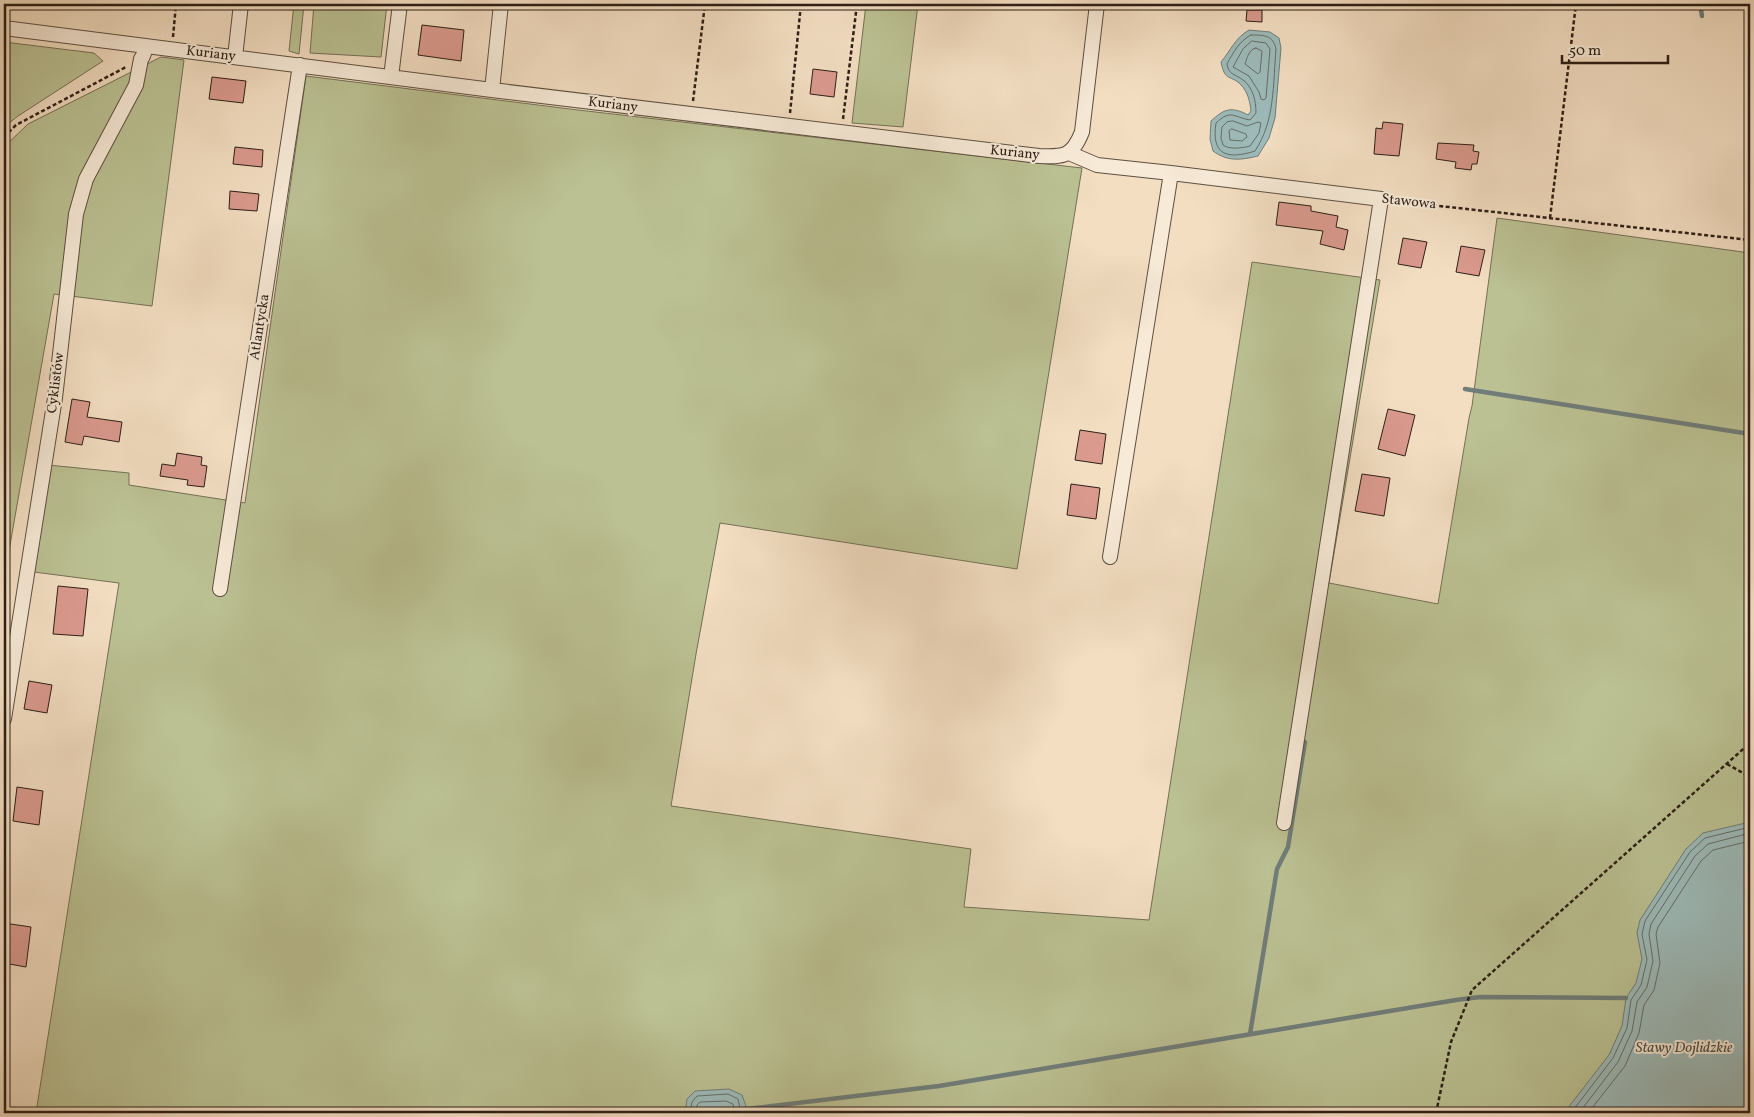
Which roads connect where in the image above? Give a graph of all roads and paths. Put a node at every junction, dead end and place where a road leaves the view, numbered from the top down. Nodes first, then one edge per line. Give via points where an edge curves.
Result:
1 (176, 4) edge
2 (241, 4) edge
3 (400, 4) edge
4 (501, 4) edge
5 (706, 4) edge
6 (801, 4) edge
7 (857, 4) edge
8 (1097, 4) edge
9 (1576, 4) edge
10 (4, 28) edge
11 (172, 49) junction
12 (143, 53) junction
13 (236, 57) junction
14 (300, 66) junction
15 (391, 77) junction
16 (492, 90) junction
17 (692, 115) junction
18 (788, 127) junction
19 (841, 133) junction
20 (4, 137) edge
21 (1069, 153) junction
22 (1172, 173) junction
23 (1381, 199) junction
24 (1550, 218) junction
25 (1750, 240) edge
26 (1110, 558) dead end
27 (220, 589) dead end
28 (4, 719) edge
29 (1750, 743) edge
30 (1727, 764) junction
31 (1750, 777) edge
32 (1284, 823) dead end
33 (1436, 1113) edge

1 - 11 path
2 - 13 street
3 - 15 street
4 - 16 street
5 - 17 path
6 - 18 path
7 - 19 path
8 - 21 street via 1082,132
9 - 24 path
10 - 12 street, Kuriany
11 - 12 street, Kuriany
11 - 13 street, Kuriany
12 - 20 path via 16,125
12 - 28 street, Cyklistów via 136,85 86,179 76,214 55,398
13 - 14 street, Kuriany
14 - 15 street, Kuriany
14 - 27 street, Atlantycka
15 - 16 street, Kuriany
16 - 17 street, Kuriany
17 - 18 street, Kuriany
18 - 19 street, Kuriany
19 - 21 street, Kuriany via 1039,156
21 - 22 street, Stawowa via 1097,165
22 - 23 street, Stawowa
22 - 26 street
23 - 24 path, Stawowa
23 - 32 street
24 - 25 path, Stawowa
29 - 30 path
30 - 31 path
30 - 33 path via 1471,993 1452,1042

